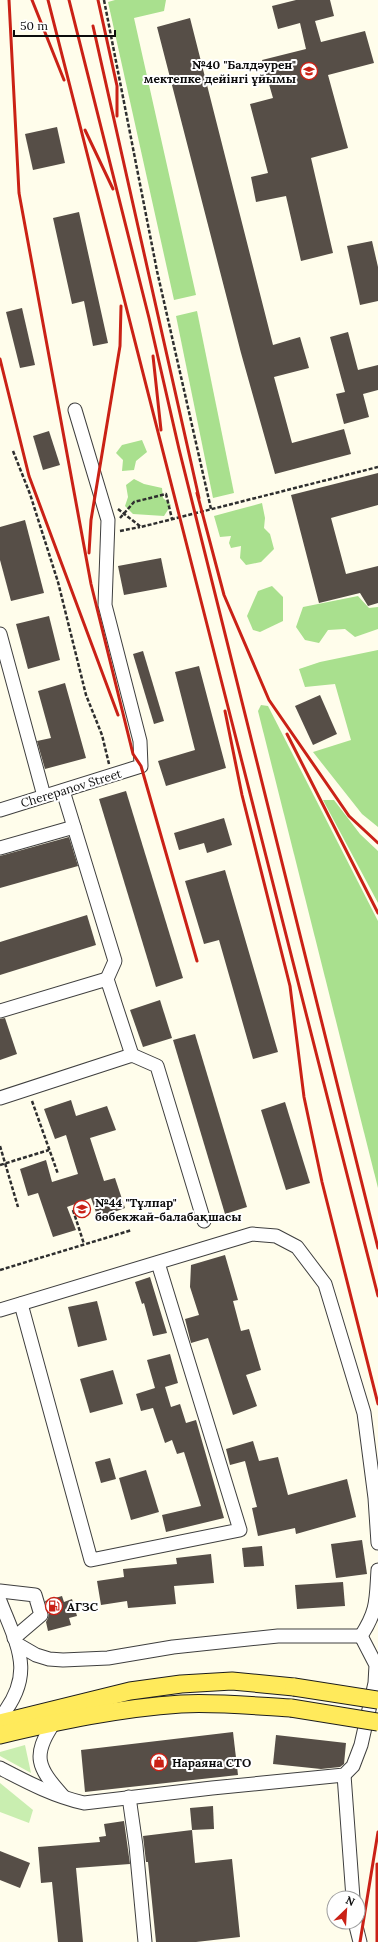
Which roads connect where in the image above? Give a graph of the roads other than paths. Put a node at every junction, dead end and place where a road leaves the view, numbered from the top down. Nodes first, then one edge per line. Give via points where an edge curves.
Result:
1 (75, 410) dead end
2 (0, 634) edge
3 (63, 791) junction
4 (44, 796) junction
5 (0, 810) edge
6 (74, 827) junction
7 (0, 848) edge
8 (107, 979) junction
9 (0, 1011) edge
10 (132, 1055) junction
11 (0, 1098) edge
12 (204, 1221) dead end
13 (158, 1263) junction
14 (21, 1304) junction
15 (0, 1310) edge
16 (378, 1543) edge
17 (378, 1570) edge
18 (0, 1591) edge
19 (0, 1601) edge
20 (361, 1636) junction
21 (16, 1641) junction
22 (378, 1700) edge
23 (0, 1718) edge
24 (378, 1722) edge
25 (0, 1723) edge
26 (54, 1723) junction
27 (0, 1735) edge
28 (0, 1768) edge
29 (344, 1775) junction
30 (130, 1797) junction
31 (66, 1799) junction
32 (352, 1890) edge
33 (357, 1930) edge
34 (145, 1942) edge
35 (360, 1942) edge

1 - 3 street, Cherepanov Street via 111,533 105,605 140,741 141,766
2 - 4 street
3 - 4 street, Cherepanov Street
3 - 6 street
4 - 5 street, Cherepanov Street
6 - 7 street
6 - 8 street via 115,961
8 - 9 street
8 - 10 street
10 - 11 street
10 - 12 street via 157,1066
13 - 14 street
13 - 14 street via 240,1530 91,1560
13 - 16 street via 252,1234 276,1236 297,1246 305,1255 325,1284 364,1414
14 - 15 street
17 - 20 street via 376,1608
18 - 21 street via 35,1595 41,1615
19 - 21 street
20 - 21 street via 278,1636 173,1647 108,1658 63,1660 49,1659 36,1654
20 - 29 street via 376,1665 375,1683 361,1745 353,1766
21 - 23 street via 22,1677 15,1697
22 - 25 main road, bridge via 294,1687 232,1682 181,1684 130,1691
24 - 26 main road, bridge via 291,1708 181,1704 130,1709
26 - 27 main road
26 - 31 street via 41,1744 40,1761 43,1770
28 - 31 street via 40,1789
29 - 30 street
29 - 32 street
30 - 31 street via 84,1803
30 - 34 street
33 - 35 street

